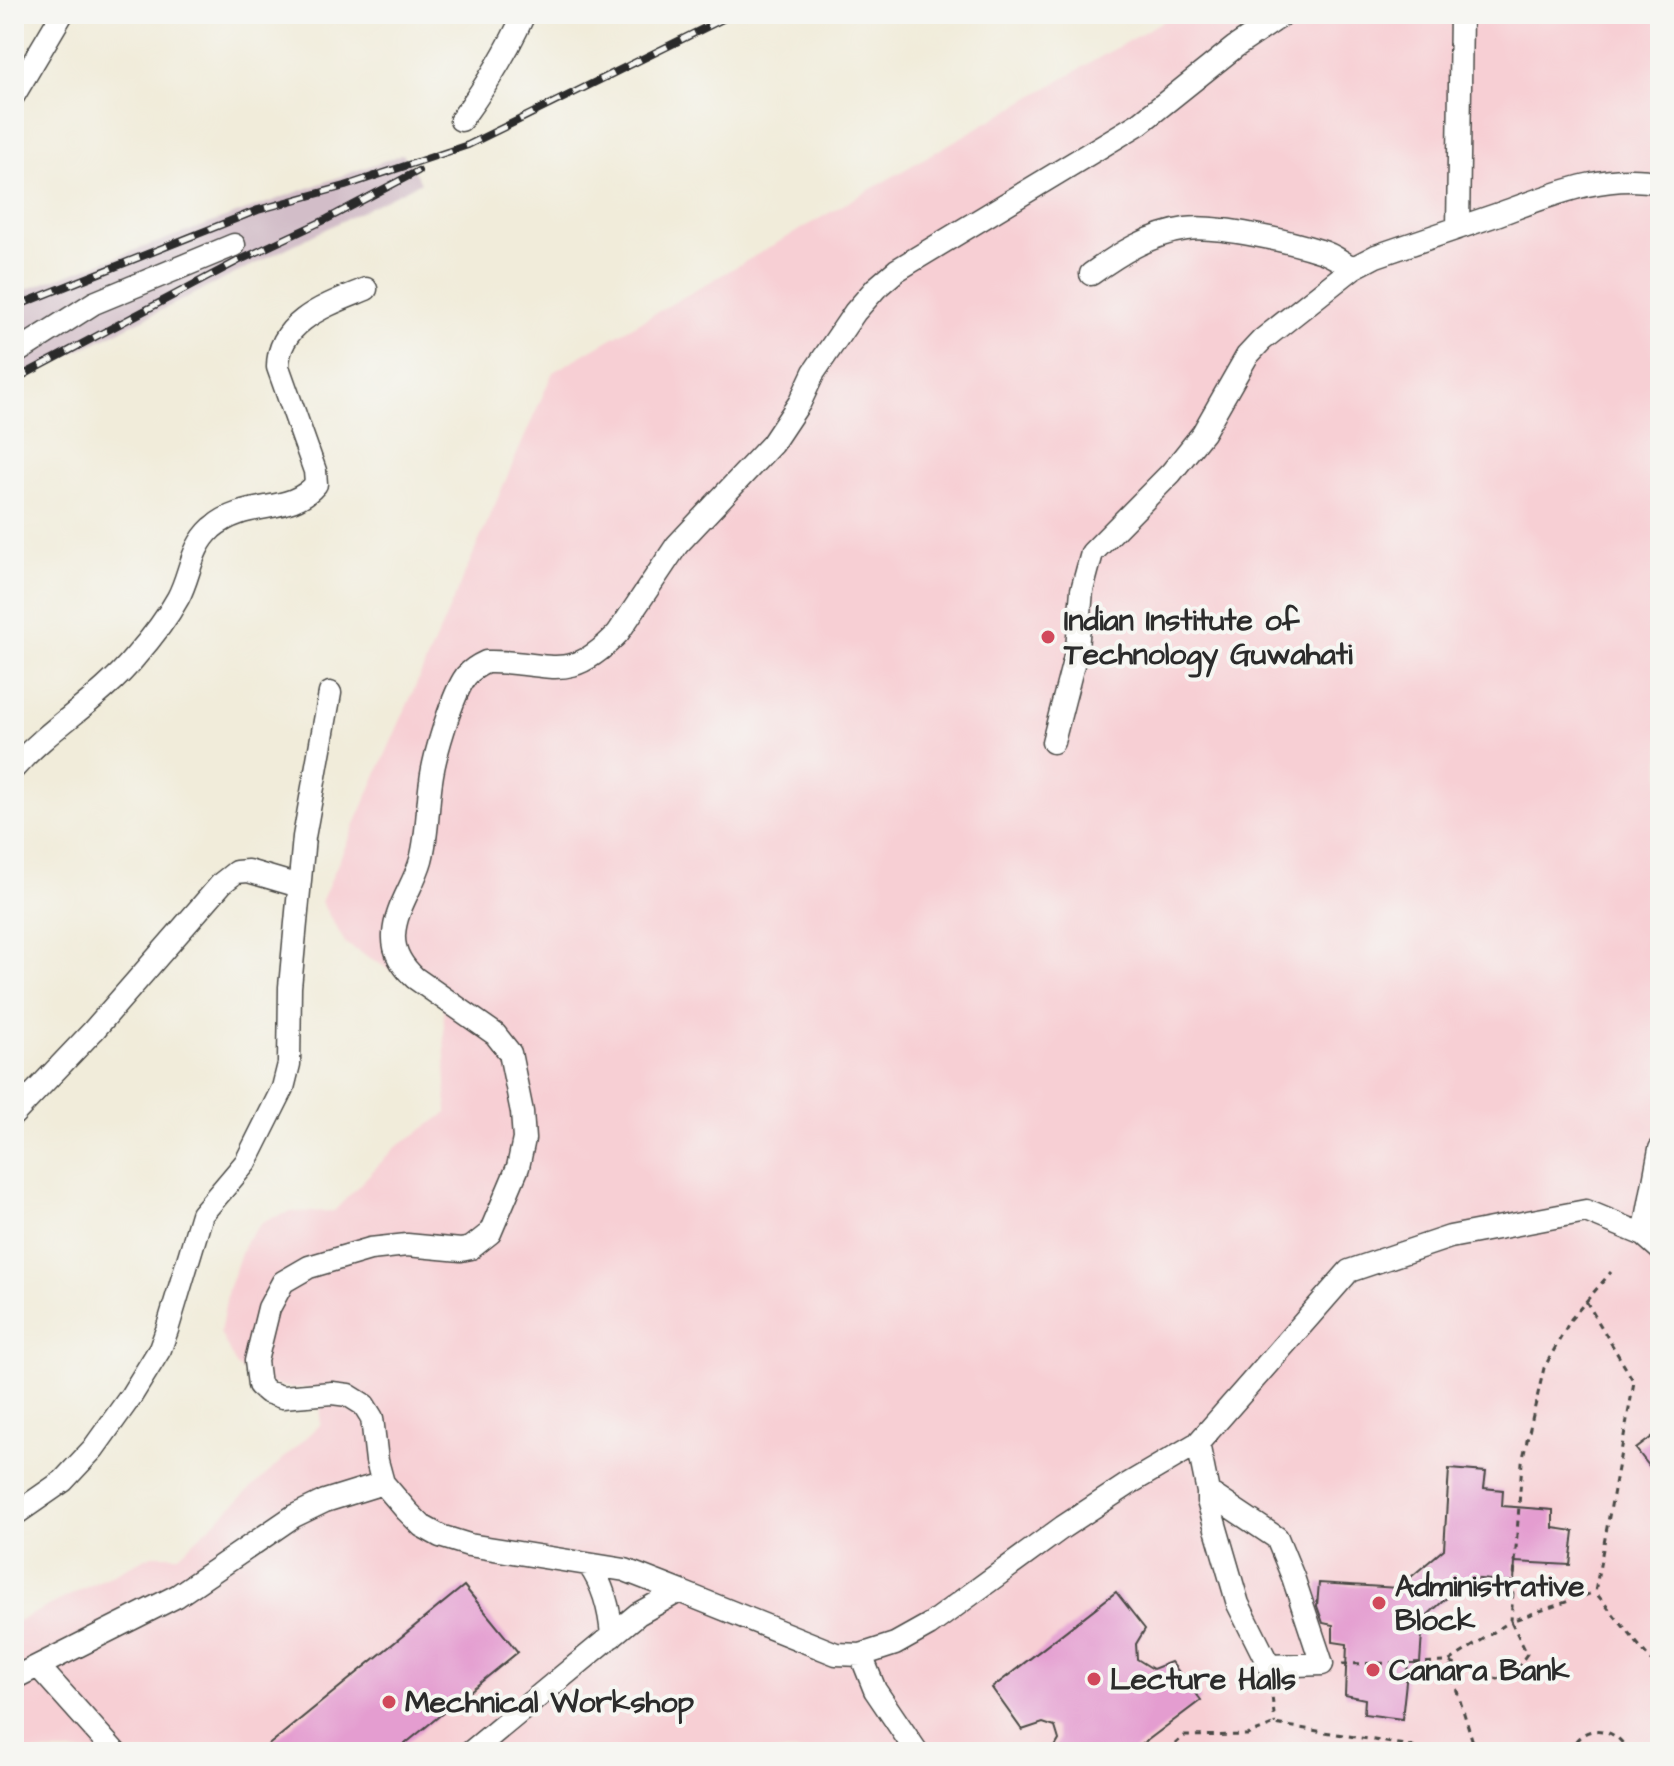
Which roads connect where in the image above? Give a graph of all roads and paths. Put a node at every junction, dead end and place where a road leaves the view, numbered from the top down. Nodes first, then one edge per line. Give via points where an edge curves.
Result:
1 (62, 14) edge
2 (524, 14) edge
3 (1284, 14) edge
4 (1461, 14) edge
5 (14, 95) edge
6 (461, 120) dead end
7 (1660, 183) edge
8 (1458, 228) junction
9 (234, 245) dead end
10 (1353, 268) junction
11 (1091, 274) dead end
12 (366, 289) dead end
13 (14, 354) edge
14 (330, 693) dead end
15 (14, 734) edge
16 (1053, 742) dead end
17 (21, 760) edge
18 (299, 886) junction
19 (14, 1114) edge
20 (1660, 1149) edge
21 (1652, 1242) edge
22 (1611, 1272) dead end
23 (1586, 1301) junction
24 (1198, 1443) junction
25 (383, 1483) junction
26 (1208, 1492) junction
27 (14, 1515) edge
28 (1248, 1519) junction
29 (1219, 1542) junction
30 (589, 1565) junction
31 (679, 1591) junction
32 (1595, 1592) junction
33 (1511, 1621) junction
34 (612, 1636) junction
35 (861, 1655) junction
36 (1448, 1662) junction
37 (1322, 1664) junction
38 (38, 1666) junction
39 (1269, 1666) junction
40 (1660, 1671) edge
41 (14, 1678) edge
42 (1275, 1724) junction
43 (115, 1752) edge
44 (471, 1752) edge
45 (917, 1752) edge
46 (1166, 1752) edge
47 (1448, 1752) edge
48 (1476, 1752) edge
49 (1570, 1752) edge
50 (1628, 1752) edge

1 - 5 street
2 - 6 street
3 - 25 street via 1140,123 897,270 876,288 830,347 772,444 693,526 618,633 588,660 559,668 486,662 462,682 435,759 426,839 394,943 403,967 495,1034 510,1053 524,1139 518,1167 490,1233 471,1248 392,1245 340,1257 283,1282 269,1308 256,1361 259,1385 267,1392 282,1397 348,1395 364,1405 372,1418
4 - 8 street
7 - 8 street via 1602,183
8 - 10 street
9 - 13 street via 94,303
10 - 11 street via 1323,251 1221,230 1186,229 1120,253
10 - 16 street via 1247,356 1203,433 1092,553 1082,590 1077,649
12 - 17 street via 309,314 278,352 278,367 316,484 293,502 245,509 212,529 190,560 178,599 135,657 106,690
14 - 18 street
15 - 17 street
18 - 19 street via 248,871 236,872 222,883
18 - 27 street via 289,1064 283,1088 246,1162 202,1214 160,1349 131,1396 63,1481
20 - 21 street
21 - 24 street via 1586,1211 1450,1237 1349,1271
22 - 23 path
23 - 32 path via 1634,1382
23 - 33 path via 1544,1368 1522,1462
24 - 26 street
24 - 35 street via 1039,1543 929,1625
25 - 30 street via 422,1526 453,1542
25 - 38 street via 294,1516 177,1596
26 - 28 street
26 - 29 street
28 - 29 street via 1229,1527
28 - 37 street via 1277,1538
29 - 39 street via 1238,1604
30 - 31 street via 625,1570
30 - 34 street via 605,1597
31 - 34 street
31 - 35 street via 836,1654
32 - 33 path
32 - 40 path
33 - 36 path
33 - 36 path via 1527,1654 1517,1668 1498,1679
34 - 44 street
35 - 45 street via 875,1690
36 - 37 path
36 - 48 path
37 - 39 street
38 - 41 street
38 - 43 street
39 - 42 path
42 - 46 path via 1247,1735 1184,1736
42 - 47 path
49 - 50 path via 1578,1738 1600,1729 1621,1739

